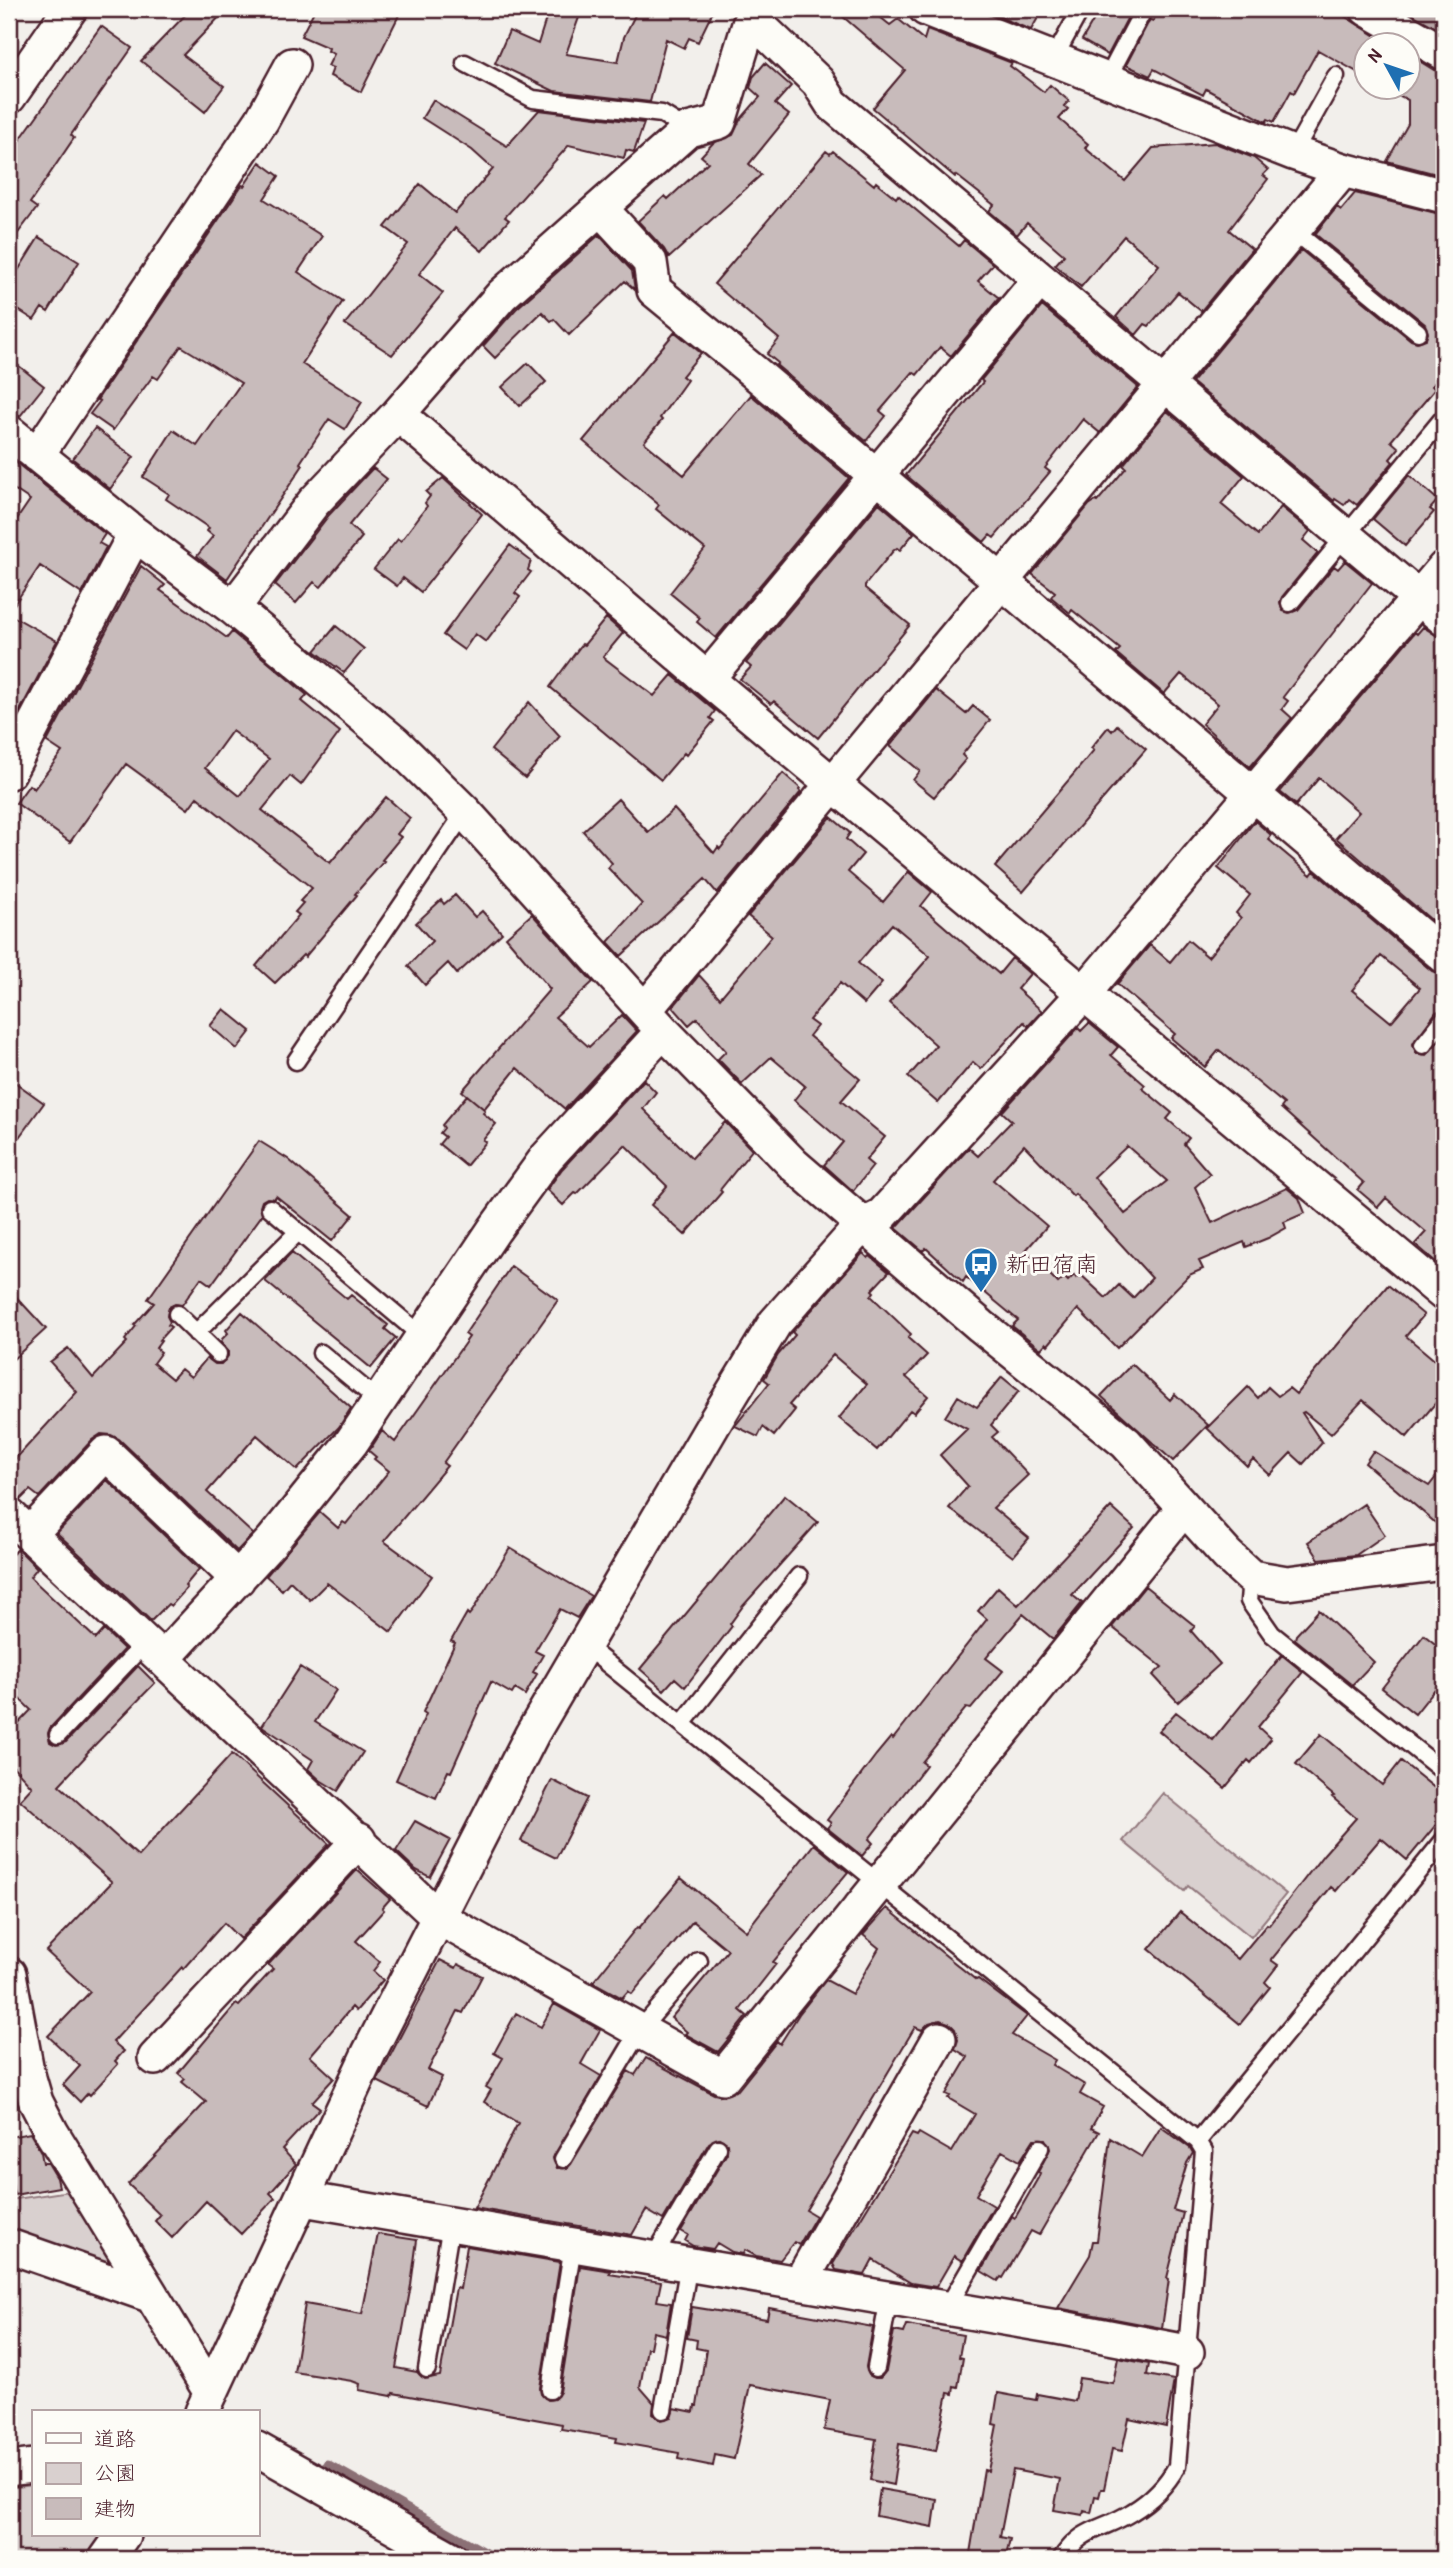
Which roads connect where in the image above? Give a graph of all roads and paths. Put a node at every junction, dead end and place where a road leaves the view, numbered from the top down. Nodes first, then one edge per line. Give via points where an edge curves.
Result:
1 (70, 9) edge
2 (926, 9) edge
3 (1081, 9) edge
4 (1144, 9) edge
5 (1367, 9) edge
6 (752, 13) edge
7 (1444, 53) edge
8 (1054, 58) junction
9 (465, 63) dead end
10 (292, 65) dead end
11 (1336, 76) dead end
12 (1107, 79) junction
13 (9, 97) edge
14 (688, 131) junction
15 (1293, 153) junction
16 (1343, 170) junction
17 (1444, 196) edge
18 (600, 208) junction
19 (1293, 230) junction
20 (1040, 279) junction
21 (1418, 332) dead end
22 (1165, 384) junction
23 (398, 414) junction
24 (1444, 417) edge
25 (9, 432) edge
26 (37, 455) junction
27 (878, 477) junction
28 (135, 534) junction
29 (1346, 535) junction
30 (1444, 568) edge
31 (1000, 581) junction
32 (1419, 598) junction
33 (1290, 603) dead end
34 (233, 608) junction
35 (1444, 619) edge
36 (707, 679) junction
37 (9, 772) edge
38 (832, 784) junction
39 (1251, 793) junction
40 (465, 813) junction
41 (1444, 956) edge
42 (1084, 992) junction
43 (1444, 1019) edge
44 (654, 1020) junction
45 (1423, 1045) dead end
46 (296, 1061) dead end
47 (270, 1208) dead end
48 (862, 1224) junction
49 (298, 1232) junction
50 (1444, 1294) edge
51 (177, 1314) dead end
52 (197, 1333) junction
53 (423, 1337) junction
54 (321, 1353) dead end
55 (218, 1354) dead end
56 (379, 1401) junction
57 (1184, 1508) junction
58 (19, 1524) edge
59 (1444, 1563) edge
60 (799, 1576) dead end
61 (1251, 1577) junction
62 (238, 1578) junction
63 (583, 1644) junction
64 (155, 1650) junction
65 (682, 1724) junction
66 (58, 1735) dead end
67 (1444, 1772) edge
68 (359, 1840) junction
69 (1444, 1840) edge
70 (879, 1884) junction
71 (439, 1918) junction
72 (699, 1961) dead end
73 (9, 1974) edge
74 (640, 2030) junction
75 (939, 2039) dead end
76 (155, 2058) dead end
77 (1198, 2141) junction
78 (718, 2148) dead end
79 (1040, 2148) dead end
80 (564, 2159) dead end
81 (303, 2199) junction
82 (451, 2224) junction
83 (573, 2245) junction
84 (9, 2246) edge
85 (653, 2258) junction
86 (689, 2264) junction
87 (800, 2283) junction
88 (152, 2296) junction
89 (889, 2298) junction
90 (947, 2308) junction
91 (1187, 2352) junction
92 (876, 2368) dead end
93 (427, 2369) dead end
94 (551, 2390) dead end
95 (206, 2403) edge
96 (663, 2410) dead end
97 (259, 2450) edge
98 (32, 2466) edge
99 (9, 2469) edge
100 (122, 2536) edge
101 (106, 2559) edge
102 (452, 2559) edge
103 (1061, 2559) edge

1 - 13 street
2 - 8 street
3 - 8 lane
4 - 12 lane
5 - 7 street
6 - 14 street via 719,122
6 - 20 street via 818,82 832,104
8 - 12 street
9 - 14 lane via 533,99 662,114
10 - 26 street via 262,120
11 - 15 lane
12 - 15 street
14 - 18 street
15 - 16 street
16 - 17 street
16 - 19 street
18 - 23 street via 502,295
18 - 27 street via 650,262 654,290
19 - 21 lane
19 - 22 street
20 - 22 street
20 - 27 street
22 - 29 street
22 - 31 street
23 - 34 street via 314,502
23 - 36 street
24 - 29 lane
25 - 26 street
26 - 28 street
27 - 31 street
27 - 36 street
28 - 34 street
28 - 37 street
29 - 32 street
29 - 33 lane
30 - 32 street
31 - 38 street
31 - 39 street
32 - 35 street
32 - 39 street
34 - 40 street via 395,743
36 - 38 street
38 - 42 street
38 - 44 street
39 - 41 street
39 - 42 street
40 - 44 street
40 - 46 lane
42 - 48 street via 882,1215
42 - 50 street
43 - 45 lane
44 - 48 street via 794,1165
44 - 53 street via 547,1157
47 - 49 lane
48 - 57 street via 1126,1443
48 - 63 street via 775,1323
49 - 52 lane
49 - 53 lane
51 - 52 lane
52 - 55 lane
53 - 56 street
54 - 56 lane
56 - 62 street via 351,1443
57 - 61 street
57 - 70 street
58 - 62 street via 106,1453
58 - 64 street
59 - 61 street via 1287,1583
60 - 65 lane
61 - 67 lane via 1250,1601 1272,1634
62 - 64 street
63 - 65 lane
63 - 71 street
64 - 66 lane
64 - 68 street
65 - 70 lane
68 - 71 street
68 - 76 street
69 - 77 lane
70 - 74 street via 723,2077
70 - 77 lane
71 - 74 street
71 - 81 street via 369,2053
72 - 74 lane
73 - 88 street via 36,2102
74 - 80 lane
75 - 87 street
77 - 91 lane via 1204,2151
78 - 85 lane
79 - 90 lane
81 - 82 street
81 - 95 street
82 - 83 street
82 - 93 lane
83 - 85 street
83 - 94 lane
84 - 88 street
85 - 86 street
86 - 87 street
86 - 96 lane
87 - 89 street
88 - 95 street
89 - 90 street
89 - 92 lane
90 - 91 street
91 - 103 lane via 1177,2466 1169,2480 1131,2513 1084,2533
97 - 102 street
98 - 99 street
100 - 101 street

